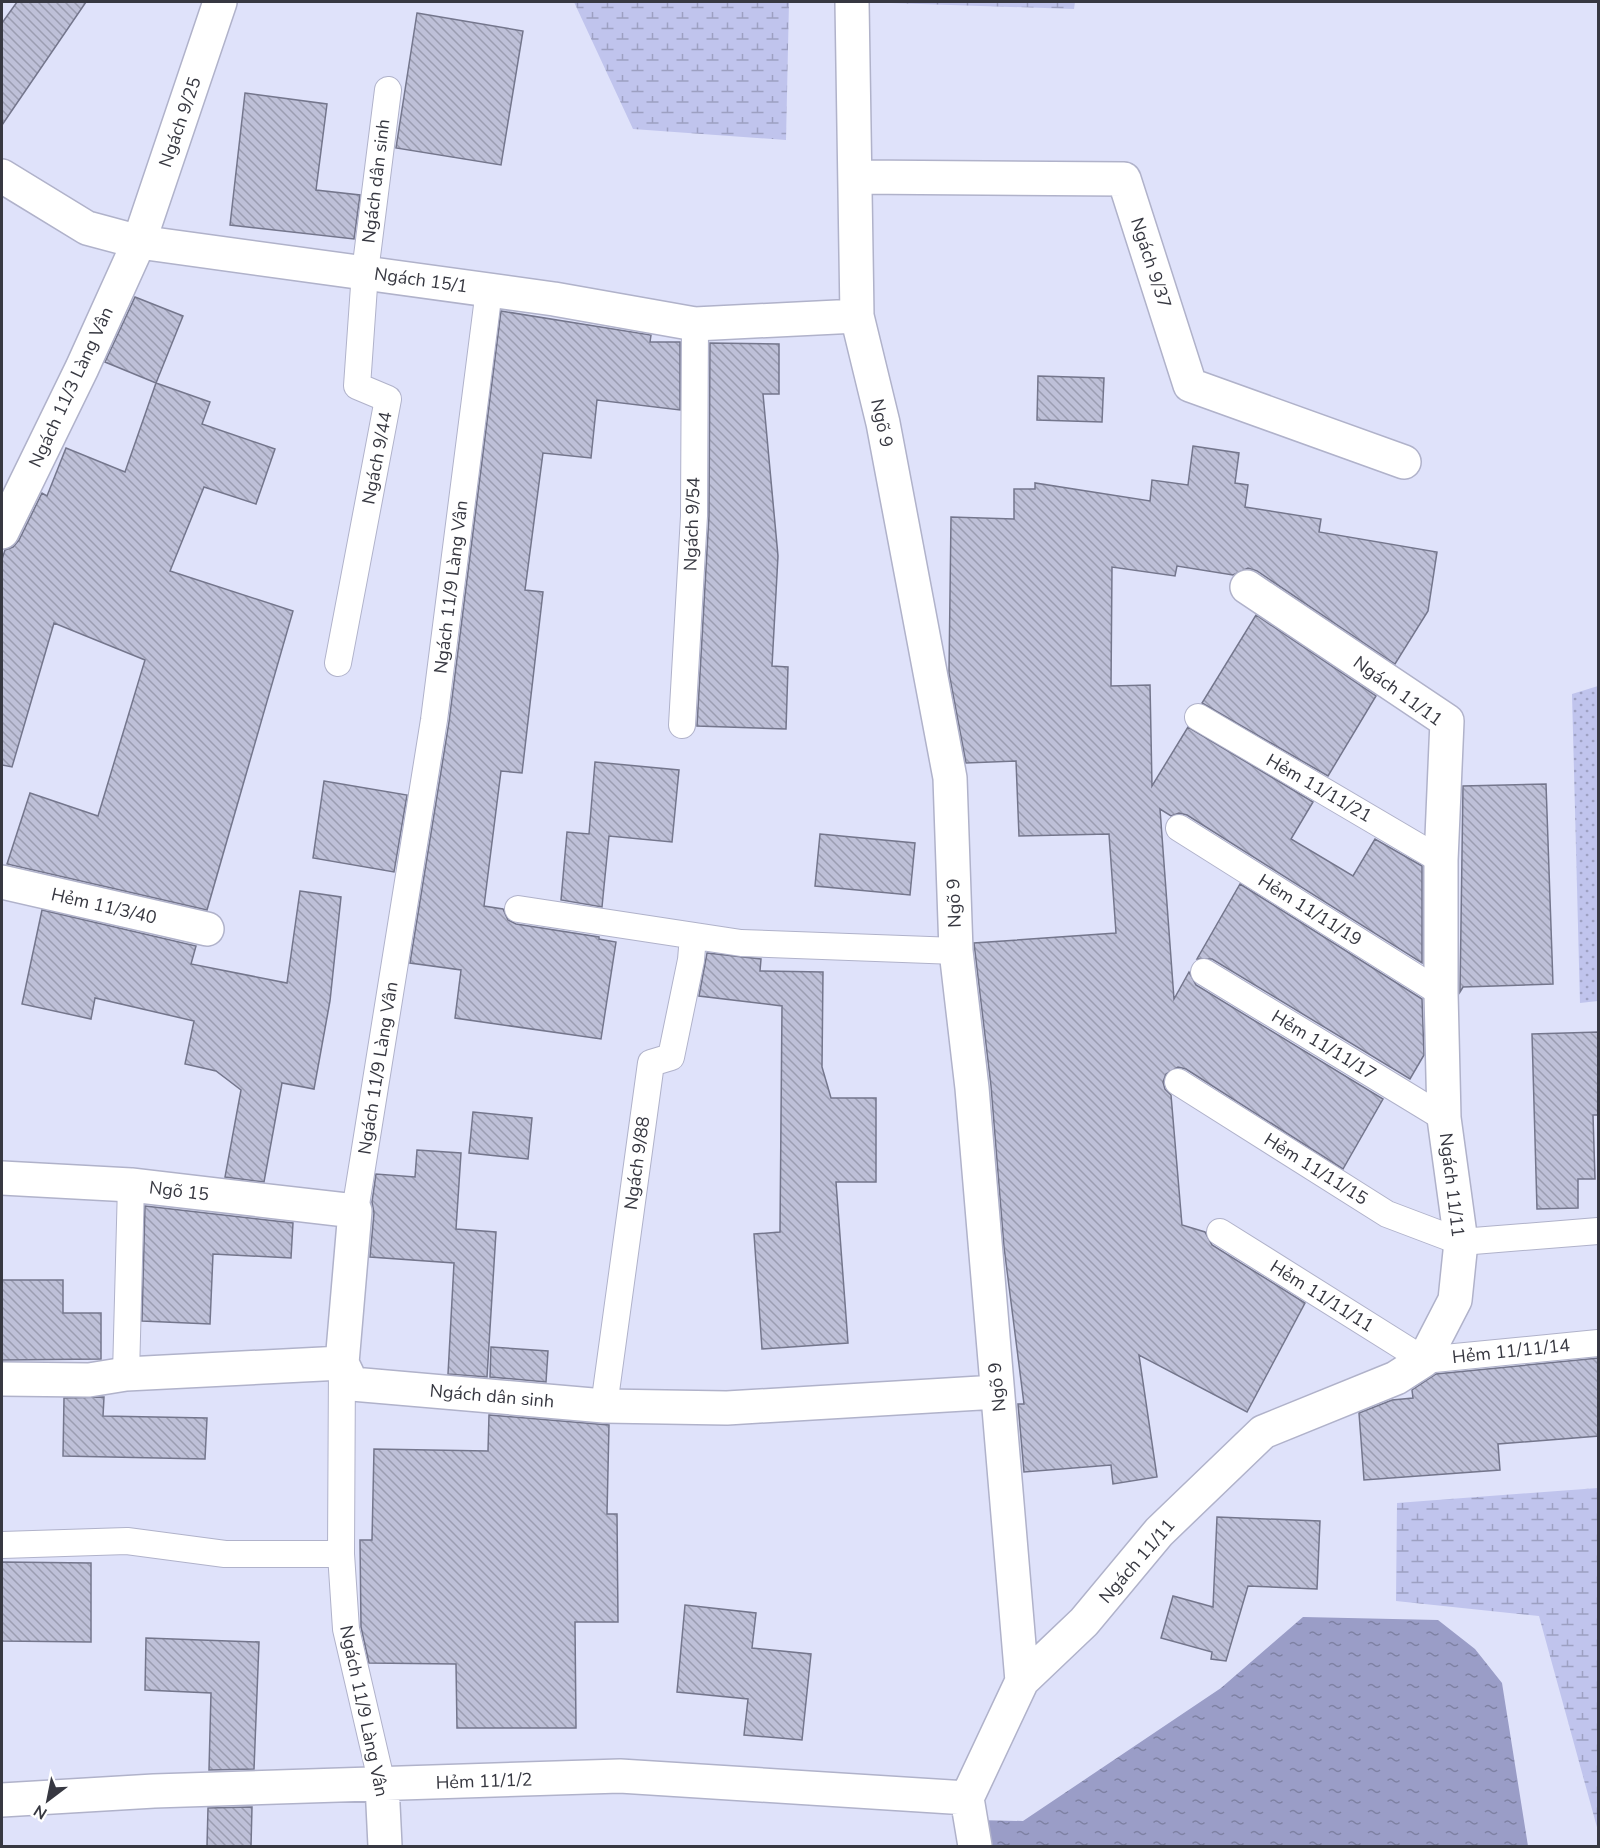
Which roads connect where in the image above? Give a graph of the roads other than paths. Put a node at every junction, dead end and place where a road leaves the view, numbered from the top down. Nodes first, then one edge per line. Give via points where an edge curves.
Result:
1 (220, 2) edge
2 (852, 2) edge
3 (388, 90) dead end
4 (2, 176) edge
5 (856, 177) junction
6 (140, 242) junction
7 (365, 272) junction
8 (489, 290) junction
9 (857, 316) junction
10 (695, 324) junction
11 (1404, 462) dead end
12 (2, 532) edge
13 (1247, 587) dead end
14 (338, 663) dead end
15 (1198, 717) dead end
16 (682, 725) dead end
17 (1179, 828) dead end
18 (1441, 860) junction
19 (2, 882) edge
20 (518, 909) dead end
21 (207, 929) dead end
22 (693, 936) junction
23 (956, 951) junction
24 (1204, 972) dead end
25 (1442, 993) junction
26 (1178, 1082) dead end
27 (1444, 1118) junction
28 (2, 1178) edge
29 (131, 1185) junction
30 (355, 1211) junction
31 (1599, 1231) edge
32 (1220, 1232) dead end
33 (1461, 1242) junction
34 (1599, 1343) edge
35 (1424, 1360) junction
36 (342, 1363) junction
37 (126, 1374) junction
38 (2, 1378) edge
39 (997, 1392) junction
40 (604, 1406) junction
41 (2, 1545) edge
42 (341, 1554) junction
43 (1022, 1681) junction
44 (382, 1784) junction
45 (967, 1798) junction
46 (2, 1800) edge
47 (385, 1846) edge
48 (975, 1846) edge

1 - 6 street, Ngách 9/25
2 - 5 street, Ngõ 9
3 - 7 lane, Ngách dân sinh
4 - 6 street, Ngách 15/1 via 87,228
5 - 9 street, Ngõ 9
5 - 11 street, Ngách 9/37 via 1124,179 1190,386
6 - 7 street, Ngách 15/1
6 - 12 street, Ngách 11/3 Làng Vân
7 - 8 street, Ngách 15/1
7 - 14 lane, Ngách 9/44 via 357,386 388,399
8 - 10 street, Ngách 15/1
8 - 30 lane, Ngách 11/9 Làng Vân via 434,720
9 - 10 street, Ngách 15/1
9 - 23 street, Ngõ 9 via 883,423 950,778
10 - 16 lane, Ngách 9/54 via 694,516
13 - 18 street, Ngách 11/11 via 1448,721
15 - 18 lane, Hẻm 11/11/21
17 - 25 lane, Hẻm 11/11/19
18 - 25 street, Ngách 11/11
19 - 21 street, Hẻm 11/3/40
20 - 22 lane
22 - 23 lane via 741,943
22 - 40 lane, Ngách 9/88 via 671,1057 651,1063
23 - 39 street, Ngõ 9 via 972,1088
24 - 27 lane, Hẻm 11/11/17
25 - 27 street, Ngách 11/11
26 - 33 lane, Hẻm 11/11/15 via 1387,1214
27 - 33 street, Ngách 11/11
28 - 29 street, Ngõ 15
29 - 30 street, Ngõ 15
29 - 37 lane
30 - 36 street, Ngách 11/9 Làng Vân
31 - 33 lane
32 - 35 lane, Hẻm 11/11/11
33 - 35 street, Ngách 11/11 via 1455,1300
34 - 35 lane, Hẻm 11/11/14
35 - 43 street, Ngách 11/11 via 1396,1378 1263,1432 1159,1532 1084,1622
36 - 37 street
36 - 40 street, Ngách dân sinh via 352,1384
36 - 42 lane, Ngách 11/9 Làng Vân
37 - 38 street via 88,1380
39 - 40 street, Ngách dân sinh via 727,1408
39 - 43 street, Ngõ 9
41 - 42 lane via 127,1541 225,1554
42 - 44 lane, Ngách 11/9 Làng Vân via 346,1629
43 - 45 street
44 - 45 street, Hẻm 11/1/2 via 621,1776
44 - 46 street, Hẻm 11/1/2
44 - 47 street, Ngách 11/9 Làng Vân
45 - 48 street

